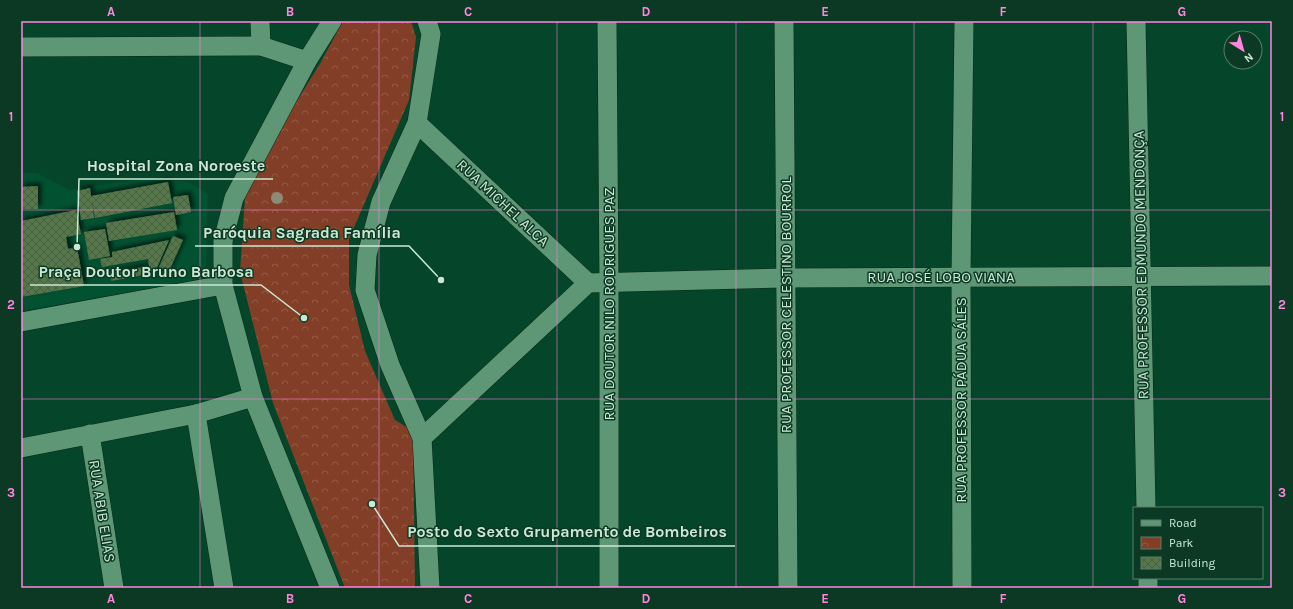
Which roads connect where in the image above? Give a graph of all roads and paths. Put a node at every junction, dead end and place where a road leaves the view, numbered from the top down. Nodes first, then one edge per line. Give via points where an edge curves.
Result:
1 (260, 21) edge
2 (332, 21) edge
3 (427, 21) edge
4 (607, 21) edge
5 (784, 21) edge
6 (964, 21) edge
7 (1136, 21) edge
8 (261, 46) junction
9 (21, 47) edge
10 (307, 61) junction
11 (417, 124) junction
12 (1141, 276) junction
13 (1272, 276) edge
14 (961, 277) junction
15 (785, 278) junction
16 (588, 283) junction
17 (609, 283) junction
18 (223, 286) junction
19 (21, 322) edge
20 (253, 397) junction
21 (196, 414) junction
22 (90, 434) junction
23 (422, 438) junction
24 (21, 448) edge
25 (1146, 507) edge
26 (114, 588) edge
27 (224, 588) edge
28 (330, 588) edge
29 (430, 588) edge
30 (609, 588) edge
31 (788, 588) edge
32 (962, 588) edge

1 - 8 street
2 - 10 street
3 - 11 street via 431,34
4 - 17 street, RUA DOUTOR NILO RODRIGUES PAZ
5 - 15 street, RUA PROFESSOR CELESTINO BOURROL
6 - 14 street, RUA PROFESSOR PÁDUA SÁLES
7 - 12 street, RUA PROFESSOR EDMUNDO MENDONÇA
8 - 9 street
8 - 10 street
10 - 18 street via 234,198 223,241
11 - 16 street, RUA MICHEL ALCA
11 - 23 street via 381,202 367,254 365,290 390,365
12 - 13 street, RUA JOSÉ LOBO VIANA
12 - 14 street, RUA JOSÉ LOBO VIANA
12 - 25 street, RUA PROFESSOR EDMUNDO MENDONÇA
14 - 15 street, RUA JOSÉ LOBO VIANA
14 - 32 street, RUA PROFESSOR PÁDUA SÁLES
15 - 17 street, RUA JOSÉ LOBO VIANA
15 - 31 street, RUA PROFESSOR CELESTINO BOURROL
16 - 17 street, RUA JOSÉ LOBO VIANA
16 - 23 street
17 - 30 street, RUA DOUTOR NILO RODRIGUES PAZ
18 - 19 street
18 - 20 street
20 - 21 street
20 - 28 street
21 - 22 street
21 - 27 street
22 - 24 street
22 - 26 street, RUA ABIB ELIAS
23 - 29 street

